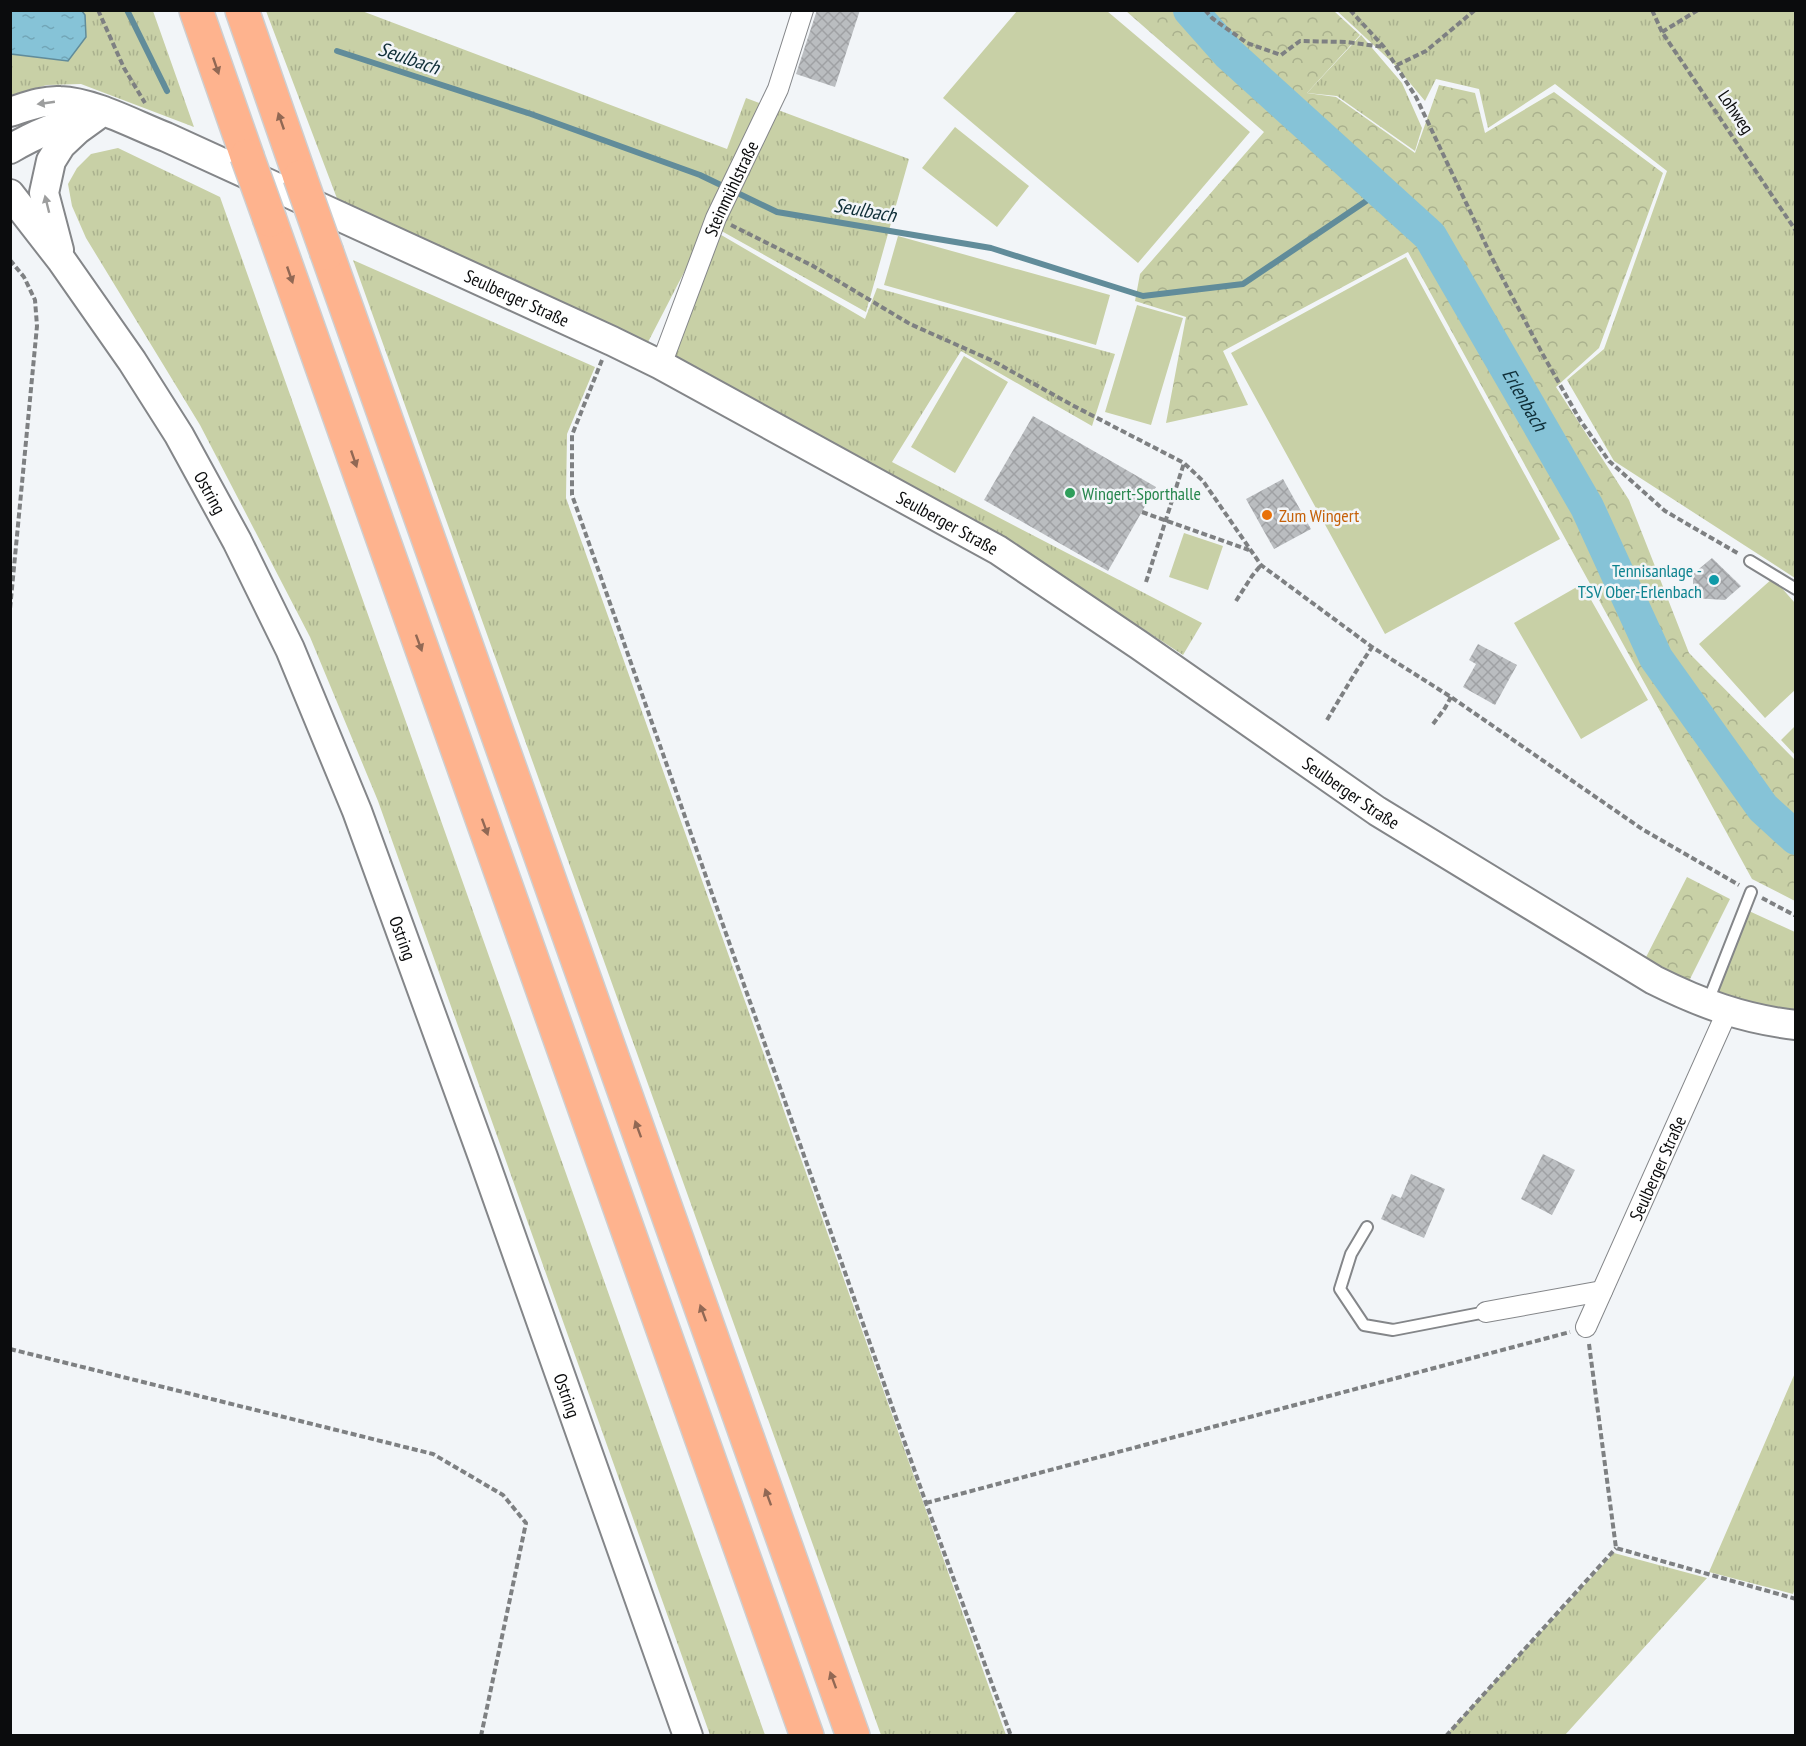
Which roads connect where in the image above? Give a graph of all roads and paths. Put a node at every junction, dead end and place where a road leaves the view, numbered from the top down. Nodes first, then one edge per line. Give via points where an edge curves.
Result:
1 (98, 10) edge
2 (196, 10) edge
3 (242, 10) edge
4 (803, 10) edge
5 (1205, 10) edge
6 (1350, 10) edge
7 (1475, 10) edge
8 (1652, 10) edge
9 (1698, 10) edge
10 (1662, 32) junction
11 (1384, 47) junction
12 (1397, 65) junction
13 (10, 112) edge
14 (108, 118) junction
15 (166, 137) junction
16 (10, 149) edge
17 (10, 194) edge
18 (718, 213) junction
19 (1796, 231) edge
20 (10, 260) edge
21 (62, 261) junction
22 (605, 353) dead end
23 (660, 365) junction
24 (1184, 463) junction
25 (1142, 512) dead end
26 (1166, 521) junction
27 (1249, 550) junction
28 (1750, 561) joint
29 (1261, 565) junction
30 (1146, 582) dead end
31 (1796, 589) edge
32 (1236, 601) dead end
33 (10, 609) edge
34 (1372, 647) junction
35 (1451, 697) junction
36 (1327, 720) dead end
37 (1433, 724) dead end
38 (1751, 892) junction
39 (1796, 916) edge
40 (1717, 1008) junction
41 (1796, 1024) edge
42 (1367, 1227) dead end
43 (1602, 1291) junction
44 (1486, 1311) joint
45 (1586, 1327) junction
46 (10, 1349) edge
47 (926, 1503) junction
48 (1616, 1548) junction
49 (1796, 1599) edge
50 (481, 1736) edge
51 (688, 1736) edge
52 (807, 1736) edge
53 (853, 1736) edge
54 (1011, 1736) edge
55 (1446, 1736) edge

1 - 15 path via 124,68
2 -> 52 highway, bridge
53 -> 3 highway, bridge
4 - 18 street, Steinmühlstraße via 778,90
5 - 11 path via 1247,43 1281,55 1300,41
6 - 11 path
7 - 12 path via 1426,51
8 - 10 path, Lohweg
9 - 10 path
10 - 19 path, Lohweg
11 - 12 path
12 - 28 path via 1542,353 1609,461 1665,511
14 -> 13 street, Seulberger Straße via 84,104 59,101
14 - 15 street, Seulberger Straße
14 - 16 street via 54,127
21 -> 14 street via 44,193 51,161 77,130
15 - 23 street, Seulberger Straße
17 - 21 street, Ostring
18 - 23 street, Steinmühlstraße
18 - 24 path via 910,324 993,360
20 - 33 path via 24,277 34,300 37,326
21 - 51 street, Ostring via 179,435 291,649 357,811
22 - 47 path via 572,435 572,495
23 - 40 street, Seulberger Straße via 998,550 1377,811 1654,980
24 - 26 path
24 - 27 path via 1203,481
25 - 26 path
26 - 27 path
26 - 30 path
27 - 29 path
28 - 31 lane
29 - 32 path
29 - 34 path
34 - 35 path
34 - 36 path
35 - 37 path
35 - 38 path via 1642,829
38 - 39 path
38 - 40 lane
40 - 41 street, Seulberger Straße via 1770,1022
40 - 43 street, Seulberger Straße
42 - 44 lane via 1351,1254 1340,1289 1364,1325 1393,1330
43 - 44 street
43 - 45 street, Seulberger Straße
45 - 47 path
45 - 48 path
46 - 50 path via 433,1454 503,1495 526,1523
47 - 54 path
48 - 49 path
48 - 55 path

